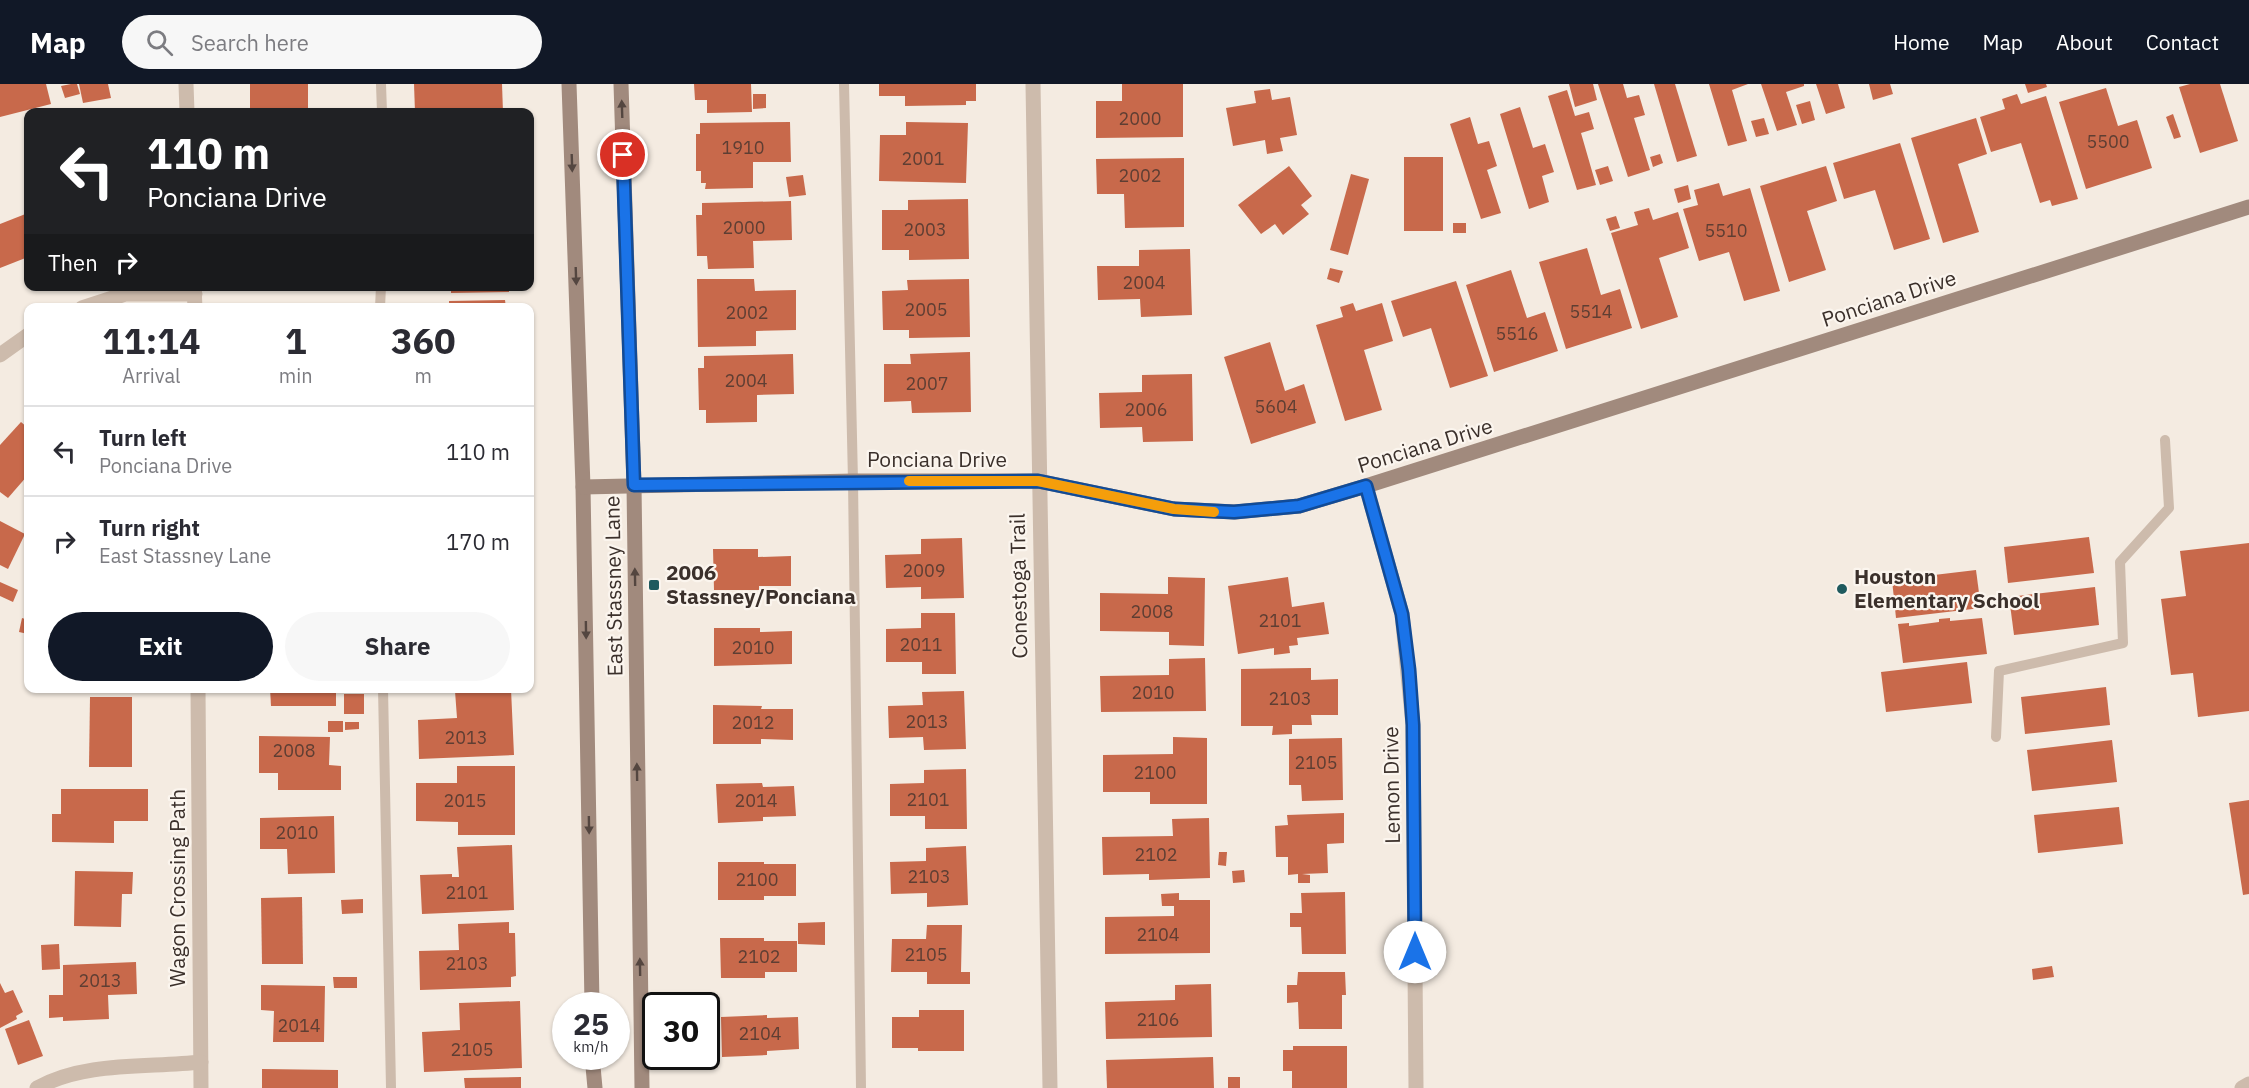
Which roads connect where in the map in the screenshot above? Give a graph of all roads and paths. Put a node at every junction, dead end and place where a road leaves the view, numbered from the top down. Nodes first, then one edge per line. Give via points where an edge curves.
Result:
1 (186, 84) edge
2 (381, 84) edge
3 (569, 84) edge
4 (621, 84) edge
5 (844, 84) edge
6 (1033, 84) edge
7 (187, 108) edge
8 (382, 108) edge
9 (2249, 207) edge
10 (194, 296) edge
11 (97, 303) edge
12 (24, 338) edge
13 (0, 355) edge
14 (2164, 440) dead end
15 (1038, 481) junction
16 (853, 482) junction
17 (634, 485) junction
18 (1366, 486) junction
19 (584, 487) junction
20 (198, 693) edge
21 (383, 693) edge
22 (1996, 737) dead end
23 (592, 992) edge
24 (201, 1062) junction
25 (593, 1070) edge
26 (2249, 1084) edge
27 (37, 1088) edge
28 (201, 1088) edge
29 (391, 1088) edge
30 (595, 1088) edge
31 (642, 1088) edge
32 (861, 1088) edge
33 (1050, 1088) edge
34 (1416, 1088) edge
35 (2242, 1088) edge

1 - 7 street
2 - 8 lane
3 -> 19 main road, East Stassney Lane
17 -> 4 main road, East Stassney Lane
5 - 16 lane
6 - 15 street, Conestoga Trail
9 - 18 main road, Ponciana Drive
10 - 11 street via 125,294
12 - 13 street
14 - 22 lane via 2169,508 2120,562 2123,643 1999,671
15 - 16 main road, Ponciana Drive
15 - 18 main road, Ponciana Drive via 1174,509 1225,512 1299,506
15 - 33 street, Conestoga Trail
16 - 17 main road, Ponciana Drive
16 - 32 lane
17 - 19 main road, Ponciana Drive
31 -> 17 main road, East Stassney Lane
18 - 34 street, Lemon Drive via 1402,614 1409,670 1413,725
19 -> 23 main road, East Stassney Lane
20 - 24 street, Wagon Crossing Path
21 - 29 lane
24 - 27 street via 108,1067
24 - 28 street, Wagon Crossing Path
25 - 30 main road
26 - 35 street

